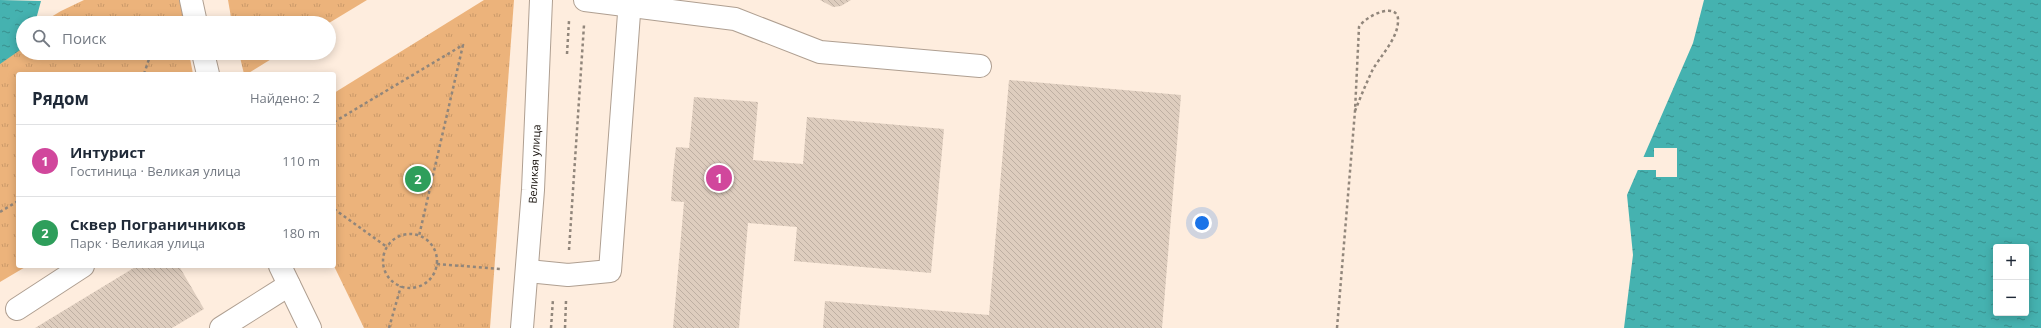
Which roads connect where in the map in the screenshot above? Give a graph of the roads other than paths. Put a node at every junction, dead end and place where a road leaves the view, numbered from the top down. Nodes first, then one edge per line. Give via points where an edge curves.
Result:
1 (192, 0) edge
2 (541, 0) edge
3 (585, 0) edge
4 (630, 2) edge
5 (195, 16) edge
6 (205, 60) edge
7 (980, 66) dead end
8 (208, 72) edge
9 (80, 268) edge
10 (528, 271) junction
11 (285, 276) edge
12 (17, 309) dead end
13 (221, 328) edge
14 (310, 328) edge
15 (522, 328) edge

1 - 5 main road
2 - 10 main road, Великая улица
3 - 4 main road
4 - 7 main road via 735,19 820,52
4 - 10 main road via 610,271 568,275
6 - 8 main road
9 - 12 main road
10 - 15 main road, Великая улица
11 - 13 main road
11 - 14 main road

